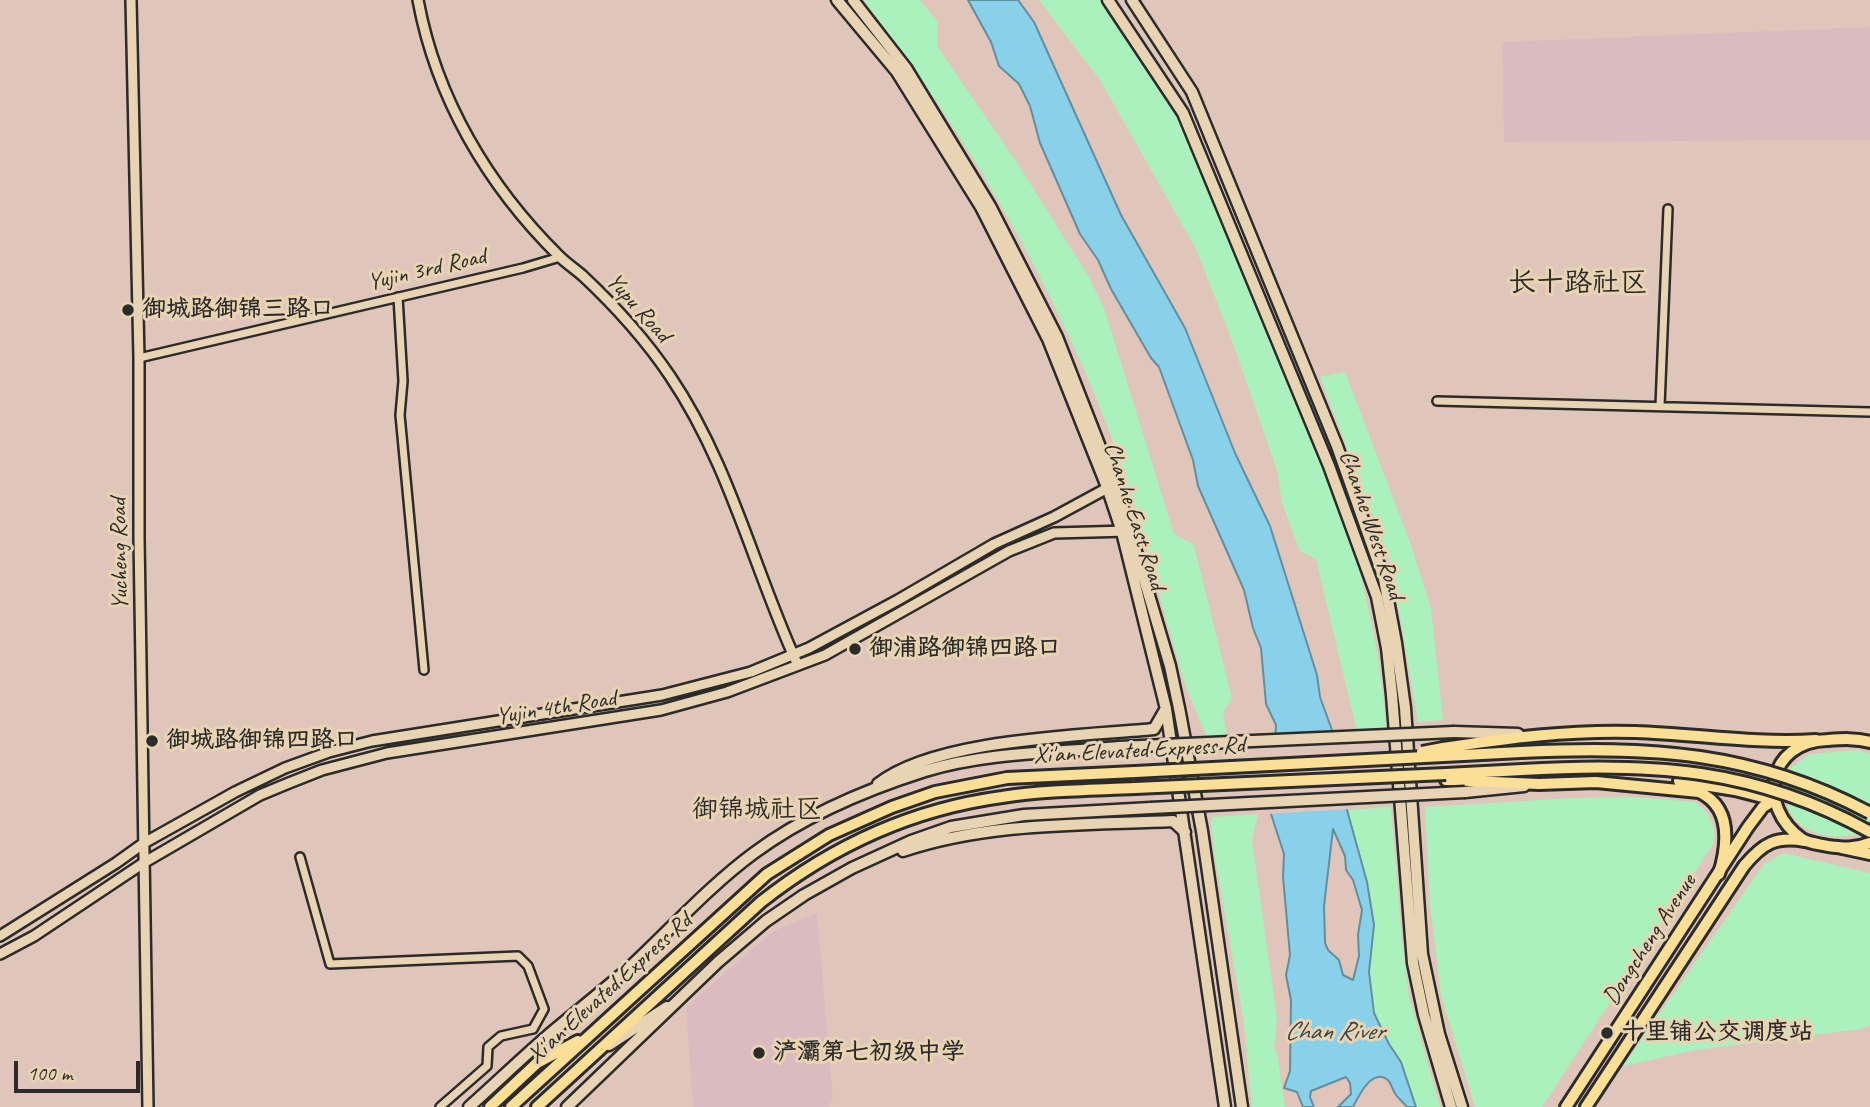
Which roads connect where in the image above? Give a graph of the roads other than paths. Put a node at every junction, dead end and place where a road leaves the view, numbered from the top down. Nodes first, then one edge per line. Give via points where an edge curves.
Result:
1 (131, 0) edge
2 (418, 0) edge
3 (837, 0) edge
4 (853, 0) edge
5 (1108, 0) edge
6 (1132, 0) edge
7 (1668, 209) dead end
8 (560, 257) junction
9 (398, 297) junction
10 (139, 358) junction
11 (1437, 401) dead end
12 (1660, 406) junction
13 (1870, 412) edge
14 (1111, 486) junction
15 (1127, 531) junction
16 (793, 656) junction
17 (798, 666) junction
18 (424, 670) dead end
19 (1166, 709) junction
20 (1532, 735) junction
21 (1816, 740) junction
22 (1870, 740) edge
23 (1443, 752) junction
24 (1446, 777) junction
25 (1596, 782) junction
26 (1539, 784) junction
27 (869, 792) junction
28 (1774, 800) junction
29 (1870, 813) edge
30 (1870, 832) edge
31 (1185, 833) junction
32 (1805, 841) junction
33 (144, 843) junction
34 (1870, 843) edge
35 (1842, 848) junction
36 (1870, 854) edge
37 (300, 857) dead end
38 (145, 862) junction
39 (852, 867) junction
40 (1718, 874) junction
41 (0, 936) edge
42 (0, 954) edge
43 (687, 993) junction
44 (593, 1033) junction
45 (592, 1057) junction
46 (148, 1107) edge
47 (440, 1107) edge
48 (470, 1107) edge
49 (490, 1107) edge
50 (511, 1107) edge
51 (538, 1107) edge
52 (568, 1107) edge
53 (1225, 1107) edge
54 (1242, 1107) edge
55 (1451, 1107) edge
56 (1462, 1107) edge
57 (1566, 1107) edge
58 (1586, 1107) edge

1 - 10 street, Yucheng Road
2 - 8 street, Yupu Road via 435,63 471,142 513,205
3 - 14 main road, Chanhe East Road via 897,72 981,207 1048,339
4 - 14 main road, Chanhe East Road via 906,68 990,206 1057,337
5 - 55 main road, Chanhe West Road via 1183,113 1329,466 1377,597 1392,695 1413,963
6 - 56 main road, Chanhe West Road via 1192,92 1338,446 1384,579 1405,708 1422,954 1439,1034
7 - 12 street
8 - 9 street, Yujin 3rd Road
8 - 16 street, Yupu Road via 628,322 683,396 723,477
9 - 10 street, Yujin 3rd Road
9 - 18 street via 403,381 400,415
10 - 33 street, Yucheng Road
11 - 12 street
12 - 13 street
14 - 15 main road, Chanhe East Road
14 - 16 street, Yujin 4th Road via 993,544
15 - 17 street, Yujin 4th Road via 1041,537
15 - 19 main road, Chanhe East Road
15 - 54 main road, Chanhe East Road via 1179,708 1202,831
16 - 17 street, Yupu Road
16 - 33 street, Yujin 4th Road via 662,695 372,741 329,752 235,792
17 - 38 street, Yujin 4th Road via 661,710 387,753 322,770 260,795
19 - 27 main road via 1154,729 958,751 893,773
19 - 31 main road, Chanhe East Road
20 - 21 main road via 1634,732 1768,742
20 - 23 main road
20 - 27 main road, bridge via 1454,732 1041,752 927,771
21 - 22 main road
21 - 28 main road via 1784,758 1775,777
23 - 29 main road, Xi'an Elevated Express Rd, bridge via 1641,750 1726,760 1798,780
23 - 44 main road, Xi'an Elevated Express Rd, bridge via 1375,761 1007,778 935,792 829,835 767,874
24 - 26 main road
24 - 30 main road, Xi'an Elevated Express Rd, bridge via 1631,767 1706,774 1792,796
24 - 45 main road, Xi'an Elevated Express Rd, bridge via 1026,794 913,818 850,844 795,876
25 - 26 main road
25 - 28 main road via 1678,781
25 - 40 main road via 1687,789 1709,797 1720,810 1725,831 1725,853
26 - 39 main road, bridge via 1465,792 1024,815 951,827
27 - 48 main road via 809,817 754,853
28 - 32 main road via 1782,817
28 - 40 main road, Dongcheng Avenue via 1763,807
31 - 39 main road via 1173,821 1004,829 933,840
31 - 53 main road, Chanhe East Road
32 - 35 main road, Dongcheng Avenue
32 - 58 main road, Dongcheng Avenue via 1775,841 1744,866
33 - 38 street, Yucheng Road
33 - 41 street, Yujin 4th Road
34 - 35 main road
35 - 36 main road, Dongcheng Avenue
37 - 47 street via 330,964 518,956 527,966 544,1009 533,1029 501,1036 488,1047 487,1066
38 - 42 street, Yujin 4th Road
38 - 46 street, Yucheng Road
39 - 43 main road via 766,921
40 - 57 main road, Dongcheng Avenue
43 - 45 main road
43 - 52 main road
44 - 49 main road via 537,1062
44 - 50 main road, Xi'an Elevated Express Rd
45 - 51 main road, Xi'an Elevated Express Rd

